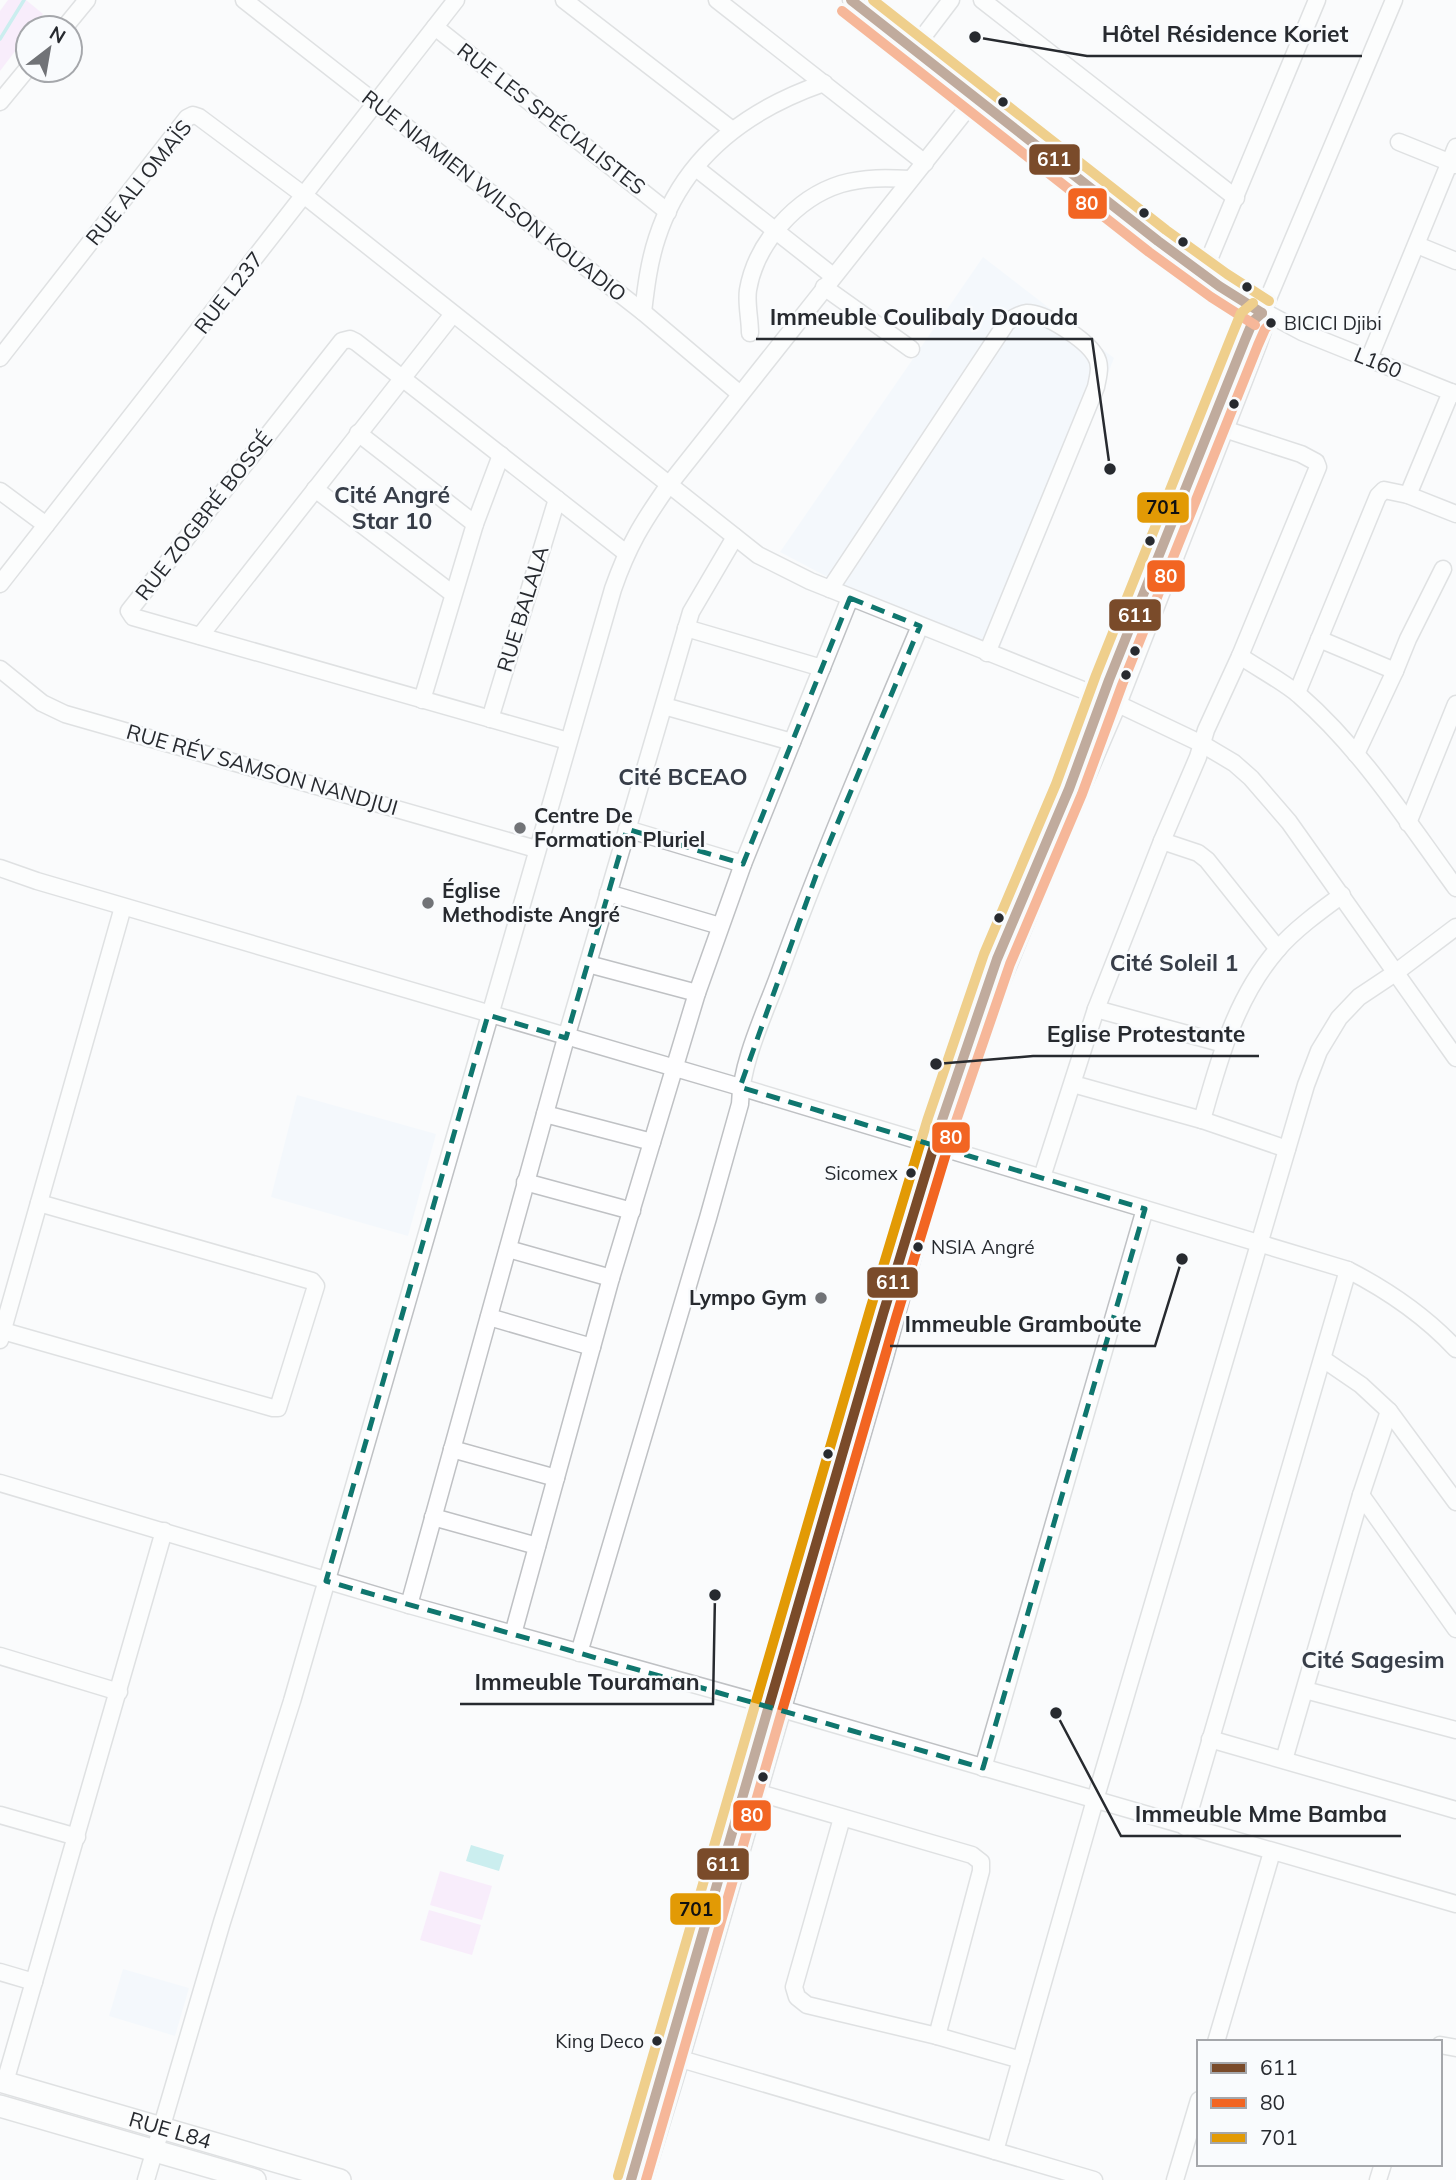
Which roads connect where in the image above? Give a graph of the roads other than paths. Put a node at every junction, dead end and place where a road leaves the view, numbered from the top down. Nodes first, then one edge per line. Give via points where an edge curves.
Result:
1 (88, 0) edge
2 (244, 0) edge
3 (456, 0) edge
4 (564, 0) edge
5 (717, 0) edge
6 (851, 0) edge
7 (951, 0) edge
8 (982, 0) edge
9 (1317, 0) edge
10 (1394, 0) edge
11 (76, 14) edge
12 (435, 27) junction
13 (914, 50) junction
14 (824, 83) junction
15 (15, 84) edge
16 (974, 100) junction
17 (0, 103) edge
18 (375, 103) junction
19 (731, 129) junction
20 (1399, 142) dead end
21 (1456, 147) edge
22 (925, 163) junction
23 (1453, 164) edge
24 (696, 168) junction
25 (911, 179) junction
26 (305, 195) junction
27 (1236, 198) junction
28 (668, 212) junction
29 (776, 230) junction
30 (1417, 245) junction
31 (1456, 261) edge
32 (1203, 274) junction
33 (829, 282) junction
34 (643, 312) junction
35 (1262, 313) junction
36 (453, 314) junction
37 (750, 333) dead end
38 (911, 349) dead end
39 (0, 358) edge
40 (1369, 359) junction
41 (402, 377) junction
42 (1454, 393) edge
43 (740, 394) junction
44 (1224, 429) junction
45 (358, 433) junction
46 (501, 455) junction
47 (668, 486) junction
48 (314, 489) junction
49 (0, 491) edge
50 (1408, 495) junction
51 (557, 499) junction
52 (1456, 514) edge
53 (475, 524) junction
54 (46, 525) junction
55 (735, 537) junction
56 (626, 553) junction
57 (1443, 569) dead end
58 (0, 584) edge
59 (830, 589) junction
60 (453, 594) junction
61 (850, 597) junction
62 (920, 626) junction
63 (686, 628) junction
64 (200, 636) junction
65 (1319, 639) junction
66 (987, 653) junction
67 (1240, 656) junction
68 (822, 668) junction
69 (0, 670) edge
70 (1395, 671) junction
71 (1297, 693) junction
72 (422, 699) junction
73 (1110, 701) junction
74 (1456, 704) edge
75 (664, 706) junction
76 (490, 719) junction
77 (568, 741) junction
78 (792, 742) junction
79 (1202, 744) junction
80 (1356, 754) junction
81 (1408, 822) junction
82 (627, 829) junction
83 (1161, 841) junction
84 (536, 849) junction
85 (743, 864) junction
86 (0, 868) edge
87 (1456, 888) edge
88 (608, 893) junction
89 (1342, 895) junction
90 (123, 907) junction
91 (720, 926) junction
92 (1456, 927) edge
93 (1278, 949) junction
94 (588, 964) junction
95 (1395, 973) junction
96 (697, 993) junction
97 (1096, 1009) junction
98 (488, 1015) junction
99 (566, 1038) junction
100 (1224, 1044) junction
101 (1456, 1058) edge
102 (674, 1069) junction
103 (1073, 1084) junction
104 (740, 1087) junction
105 (545, 1114) junction
106 (1202, 1120) junction
107 (652, 1142) junction
108 (938, 1148) junction
109 (1287, 1149) junction
110 (1042, 1177) junction
111 (525, 1182) junction
112 (39, 1203) junction
113 (1145, 1209) junction
114 (632, 1211) junction
115 (1261, 1243) junction
116 (508, 1249) junction
117 (1348, 1270) junction
118 (611, 1278) junction
119 (489, 1317) junction
120 (1, 1336) edge
121 (593, 1347) junction
122 (1456, 1349) edge
123 (1323, 1359) junction
124 (1389, 1411) junction
125 (452, 1448) junction
126 (556, 1478) junction
127 (0, 1483) edge
128 (1361, 1495) junction
129 (1456, 1502) edge
130 (433, 1517) junction
131 (164, 1531) junction
132 (537, 1546) junction
133 (326, 1581) junction
134 (409, 1605) junction
135 (1456, 1629) edge
136 (513, 1634) junction
137 (579, 1653) junction
138 (0, 1656) edge
139 (1305, 1690) junction
140 (119, 1692) junction
141 (776, 1708) junction
142 (1456, 1730) edge
143 (1210, 1739) junction
144 (1284, 1760) junction
145 (982, 1768) junction
146 (751, 1791) junction
147 (1095, 1800) junction
148 (1456, 1810) edge
149 (0, 1815) edge
150 (842, 1818) junction
151 (1185, 1827) junction
152 (77, 1837) junction
153 (1272, 1852) junction
154 (1456, 1904) edge
155 (0, 1972) edge
156 (34, 1982) junction
157 (937, 2036) junction
158 (1217, 2040) edge
159 (675, 2057) junction
160 (1021, 2060) junction
161 (3, 2081) edge
162 (0, 2106) edge
163 (1197, 2107) edge
164 (161, 2128) junction
165 (155, 2151) junction
166 (995, 2151) junction
167 (146, 2180) edge
168 (255, 2180) edge
169 (340, 2180) edge
170 (631, 2180) edge
171 (644, 2180) edge
172 (1094, 2180) edge
173 (1175, 2180) edge

1 - 11 street
2 - 18 street, RUE NIAMIEN WILSON KOUADIO
3 - 12 street, RUE L237
4 - 19 street
5 - 14 street
6 - 13 street, L160
7 - 13 street
8 - 27 street
9 - 27 street
10 - 35 street
12 - 18 street, RUE L237
12 - 28 street, RUE LES SPÉCIALISTES
13 - 16 street, L160
14 - 19 street via 782,99
14 - 22 street
15 - 17 street
16 - 22 street
16 - 32 street, L160
18 - 26 street, RUE L237
18 - 34 street, RUE NIAMIEN WILSON KOUADIO
19 - 24 street
20 - 23 street
21 - 23 street
22 - 25 street
23 - 30 street
24 - 28 street
24 - 29 street
25 - 29 street via 874,178 831,188 809,200
25 - 33 street
26 - 36 street
26 - 39 street, RUE ALI OMAÏS via 192,115
26 - 54 street, RUE L237
27 - 32 street
28 - 34 street via 650,263
29 - 33 street
29 - 37 street via 764,247 748,291
30 - 31 street
30 - 40 street
32 - 35 street, L160
33 - 38 street
33 - 43 street
34 - 43 street, RUE NIAMIEN WILSON KOUADIO
35 - 40 street, L160
35 - 44 street via 1265,325
35 - 73 street via 1245,340
36 - 41 street
36 - 47 street
40 - 42 street, L160
41 - 45 street
41 - 46 street, RUE ZOGBRÉ BOSSÉ
41 - 64 street, RUE ZOGBRÉ BOSSÉ via 356,342 342,341 129,611 133,617
42 - 50 street
43 - 47 street
44 - 67 street via 1301,454 1318,467
44 - 73 street
45 - 48 street
45 - 53 street
46 - 51 street, RUE ZOGBRÉ BOSSÉ
46 - 53 street
47 - 55 street
47 - 56 street
48 - 60 street
48 - 64 street
49 - 54 street
50 - 52 street
50 - 65 street via 1384,491 1378,496
51 - 56 street, RUE ZOGBRÉ BOSSÉ
51 - 76 street, RUE BALALA
53 - 60 street
54 - 58 street, RUE L237
55 - 59 street via 758,555
55 - 63 street
56 - 77 street
57 - 70 street
59 - 61 street
59 - 66 street via 1007,322 1017,315 1040,315 1081,341 1096,355 1100,369
60 - 72 street
61 - 62 street
61 - 68 street
62 - 66 street
62 - 104 street via 818,870
63 - 68 street
63 - 75 street
64 - 72 street, RUE ZOGBRÉ BOSSÉ
65 - 70 street
65 - 71 street
66 - 73 street
67 - 71 street
67 - 79 street
68 - 78 street
69 - 84 street, RUE RÉV SAMSON NANDJUI via 42,703 65,714
70 - 80 street
71 - 80 street
72 - 76 street, RUE ZOGBRÉ BOSSÉ
73 - 79 street
73 - 108 street via 997,959
74 - 81 street
75 - 78 street
75 - 82 street
76 - 77 street, RUE ZOGBRÉ BOSSÉ
77 - 84 street
78 - 85 street
79 - 83 street
79 - 89 street via 1251,778
80 - 81 street
81 - 87 street
82 - 85 street
82 - 88 street
83 - 93 street via 1207,860
83 - 97 street
84 - 98 street
85 - 91 street
86 - 90 street
88 - 91 street
88 - 94 street
89 - 93 street
89 - 95 street
90 - 98 street
90 - 112 street
91 - 96 street
92 - 95 street
93 - 100 street via 1242,1002
94 - 96 street
94 - 99 street
95 - 101 street
95 - 109 street via 1359,997 1339,1018 1319,1051
96 - 102 street
97 - 100 street
97 - 103 street
98 - 99 street
98 - 133 street
99 - 102 street
99 - 105 street
100 - 106 street
102 - 104 street
102 - 107 street
103 - 106 street
103 - 110 street
104 - 108 street
104 - 137 street via 740,1104 708,1219
105 - 107 street
105 - 111 street
106 - 109 street
107 - 114 street
108 - 110 street
108 - 141 street
109 - 115 street
110 - 113 street
111 - 114 street
111 - 116 street
112 - 120 street
112 - 120 street via 312,1281 316,1286 278,1408
113 - 115 street
113 - 145 street
114 - 118 street
115 - 117 street
115 - 147 street
116 - 118 street
116 - 119 street
117 - 122 street via 1375,1283
117 - 123 street
118 - 121 street
119 - 121 street
119 - 125 street
121 - 126 street
123 - 124 street
123 - 143 street
124 - 128 street
124 - 129 street
125 - 126 street
125 - 130 street
126 - 132 street
127 - 131 street
128 - 135 street
128 - 139 street
130 - 132 street
130 - 134 street
131 - 133 street
131 - 140 street
132 - 136 street
133 - 134 street
133 - 164 street
134 - 136 street
136 - 137 street
137 - 141 street
138 - 140 street
139 - 142 street
139 - 144 street
140 - 152 street
141 - 145 street
141 - 146 street
143 - 144 street
143 - 151 street
144 - 148 street
145 - 147 street
146 - 150 street
146 - 159 street
147 - 151 street
147 - 160 street
149 - 152 street
150 - 157 street via 972,1855 981,1862
150 - 157 street via 794,1987 797,1997 807,2005
151 - 153 street
152 - 156 street
153 - 154 street
153 - 158 street
155 - 156 street
156 - 161 street
157 - 160 street
159 - 166 street
159 - 170 street
159 - 171 street
160 - 166 street
161 - 164 main road, RUE L84
162 - 165 main road, RUE L84
163 - 173 street
164 - 165 street
164 - 169 main road, RUE L84
165 - 167 street
165 - 168 main road, RUE L84
166 - 172 street

